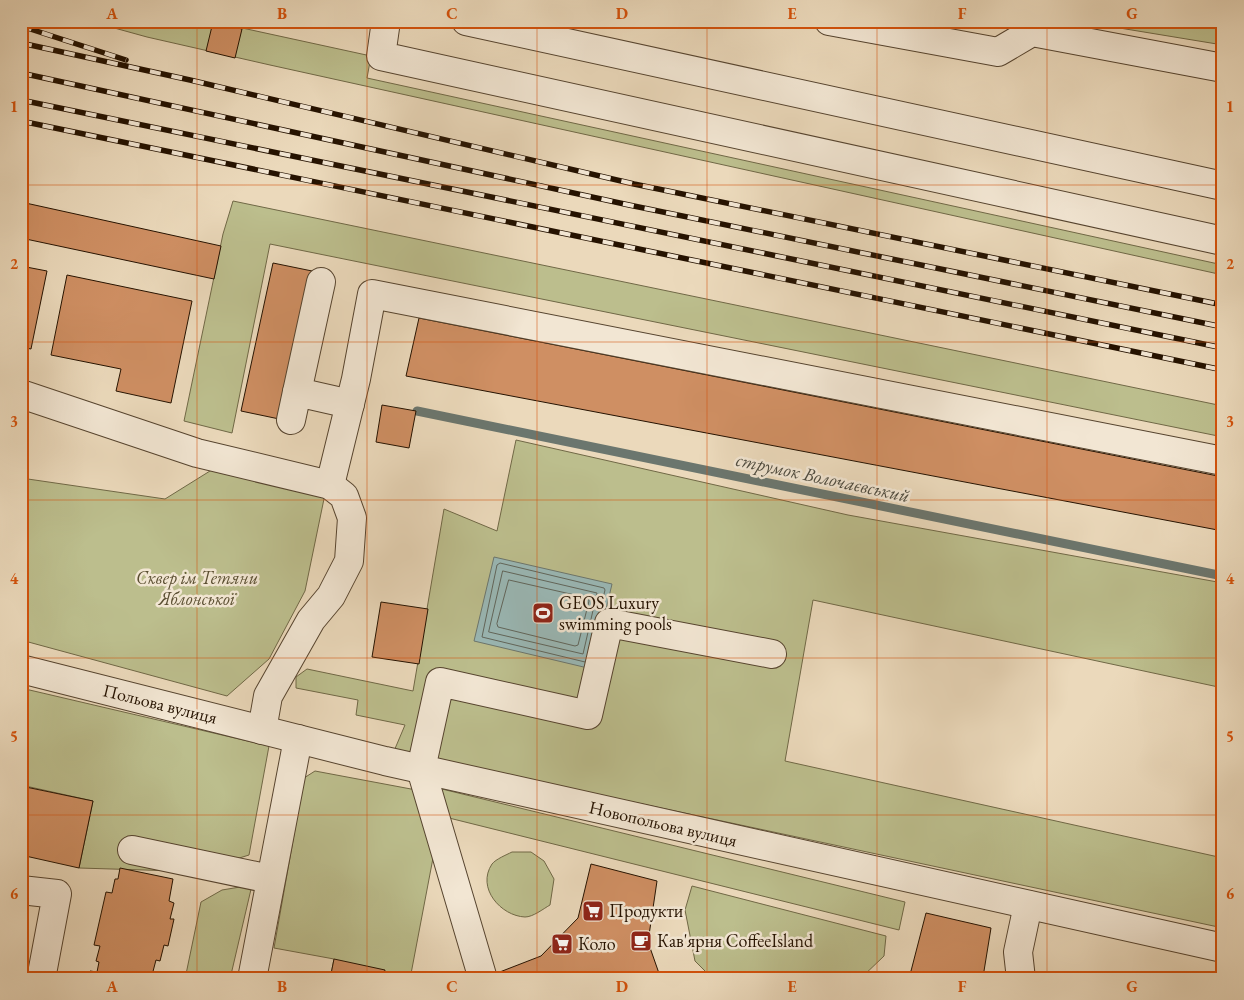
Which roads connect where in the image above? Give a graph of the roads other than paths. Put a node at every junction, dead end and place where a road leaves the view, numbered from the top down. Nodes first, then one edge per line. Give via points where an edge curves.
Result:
1 (386, 21) edge
2 (466, 21) edge
3 (829, 21) edge
4 (1223, 68) edge
5 (1223, 186) edge
6 (1223, 241) edge
7 (321, 282) dead end
8 (297, 392) junction
9 (21, 394) edge
10 (350, 404) junction
11 (291, 420) dead end
12 (1223, 461) edge
13 (330, 485) junction
14 (772, 654) dead end
15 (21, 669) edge
16 (262, 730) junction
17 (298, 739) junction
18 (421, 769) junction
19 (132, 850) dead end
20 (270, 879) junction
21 (21, 890) edge
22 (1028, 905) junction
23 (1223, 948) edge
24 (41, 979) edge
25 (252, 979) edge
26 (483, 979) edge
27 (1021, 979) edge

1 - 6 street via 381,56
2 - 5 street
3 - 4 street via 998,52 1032,32
7 - 8 street
8 - 10 street
8 - 11 street
9 - 13 street via 197,453
10 - 12 street via 372,294
10 - 13 street
13 - 16 street via 344,496 352,518 350,561 268,696
14 - 18 street via 608,622 588,715 440,682
15 - 16 street, Польова вулиця
16 - 17 street, Польова вулиця
17 - 18 street, Новопольова вулиця
17 - 20 street
18 - 22 street, Новопольова вулиця
18 - 26 street
19 - 20 street
20 - 25 street
21 - 24 street via 57,894
22 - 23 street, Новопольова вулиця
22 - 27 street via 1018,952

